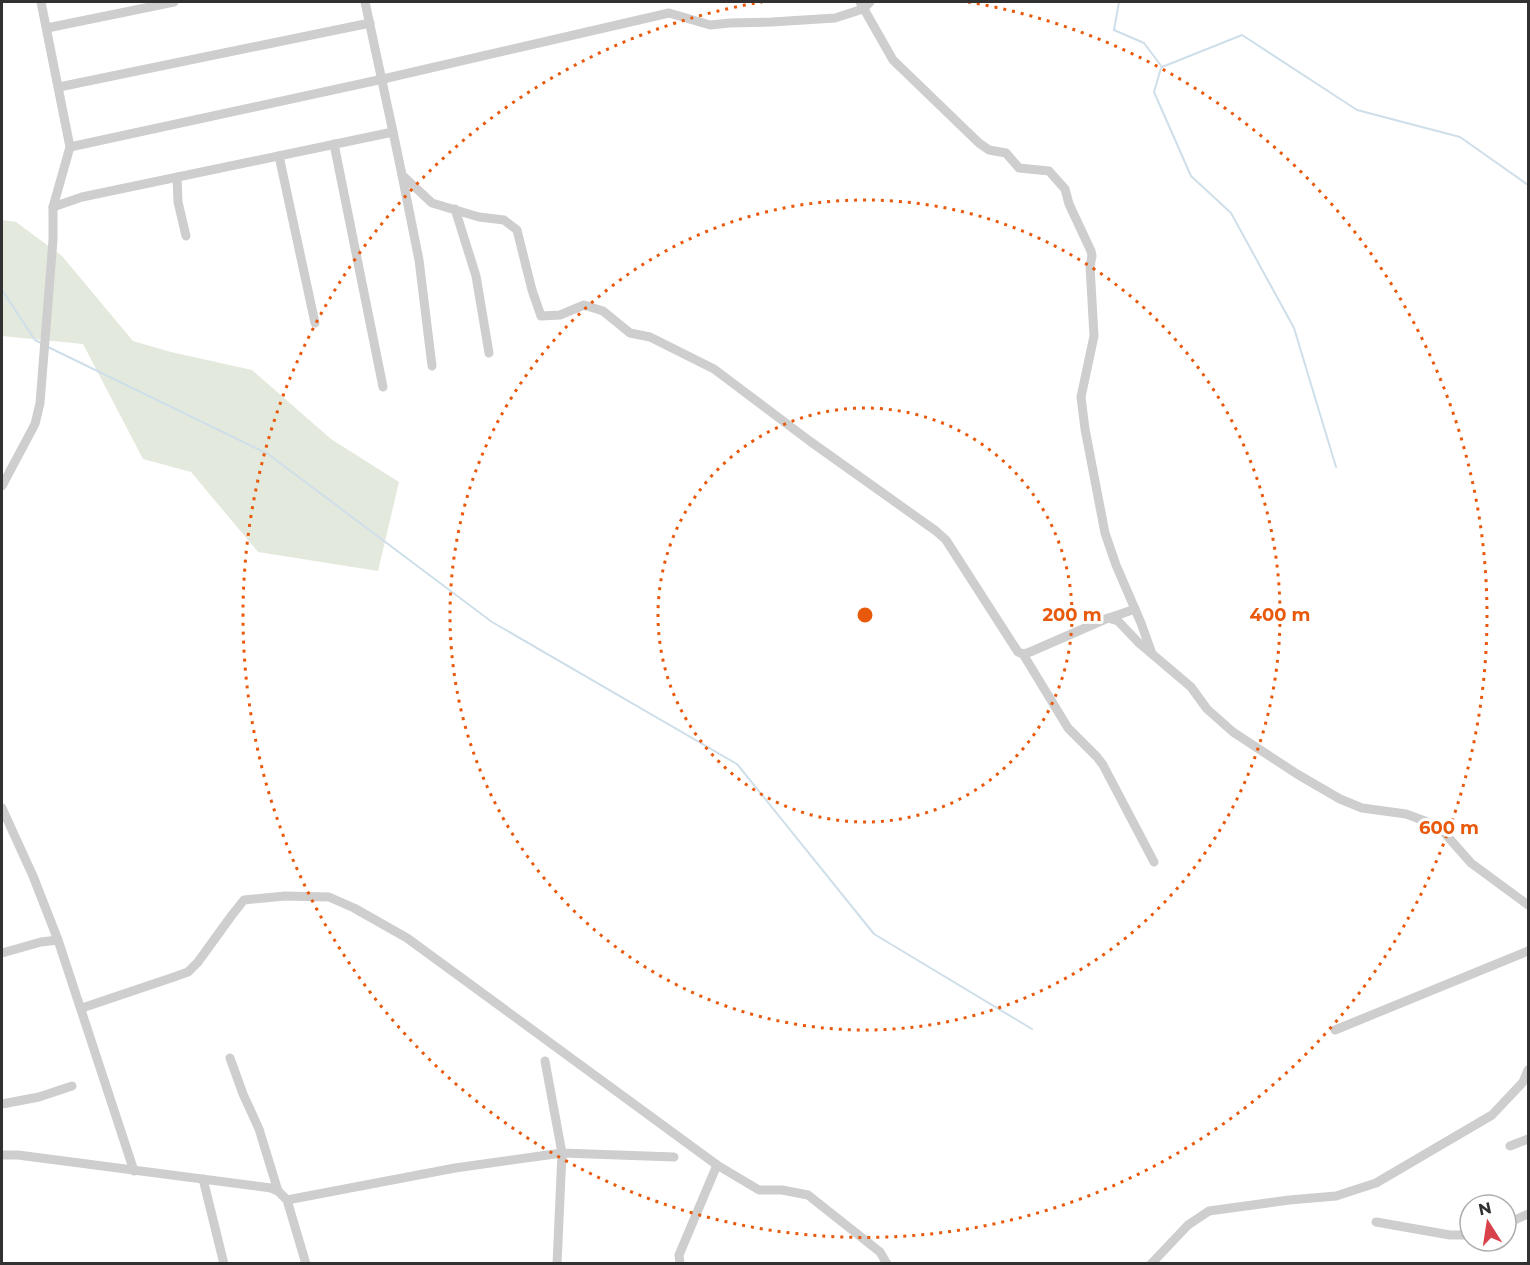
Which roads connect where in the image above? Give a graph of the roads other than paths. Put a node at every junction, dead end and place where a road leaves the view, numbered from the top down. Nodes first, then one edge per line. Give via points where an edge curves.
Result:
1 (41, 2) edge
2 (174, 2) edge
3 (365, 2) edge
4 (864, 4) edge
5 (370, 22) junction
6 (47, 28) junction
7 (383, 79) junction
8 (58, 87) junction
9 (393, 132) junction
10 (334, 144) junction
11 (70, 147) junction
12 (279, 156) junction
13 (402, 175) junction
14 (177, 177) junction
15 (53, 207) junction
16 (455, 209) junction
17 (186, 236) dead end
18 (315, 323) dead end
19 (489, 354) dead end
20 (432, 366) dead end
21 (383, 387) dead end
22 (2, 486) edge
23 (1134, 609) junction
24 (1108, 618) junction
25 (1152, 653) junction
26 (1023, 654) junction
27 (12, 805) dead end
28 (2, 808) edge
29 (1154, 862) dead end
30 (1528, 905) edge
31 (58, 940) junction
32 (1528, 951) edge
33 (2, 953) edge
34 (82, 1008) junction
35 (1335, 1030) dead end
36 (230, 1058) dead end
37 (545, 1061) dead end
38 (1528, 1070) edge
39 (72, 1086) dead end
40 (2, 1104) edge
41 (1528, 1139) edge
42 (1510, 1146) dead end
43 (562, 1153) junction
44 (2, 1155) edge
45 (674, 1157) dead end
46 (717, 1165) junction
47 (134, 1170) junction
48 (203, 1179) junction
49 (278, 1191) junction
50 (287, 1200) junction
51 (1376, 1222) dead end
52 (1458, 1235) edge
53 (224, 1263) edge
54 (306, 1263) edge
55 (557, 1263) edge
56 (680, 1263) edge
57 (888, 1263) edge
58 (1151, 1263) edge

1 - 6 street
2 - 6 street
3 - 5 street
4 - 7 street via 835,18 710,25 669,13
4 - 23 street via 893,60 980,143 988,150 1006,153 1019,168 1049,171 1065,189 1092,256 1094,336 1082,397 1085,429 1105,533
5 - 7 street
5 - 8 street
6 - 8 street
7 - 9 street
7 - 11 street
8 - 11 street
9 - 10 street
9 - 13 street
10 - 12 street
10 - 21 street
11 - 15 street
12 - 14 street
12 - 18 street
13 - 16 street via 432,203
13 - 20 street via 419,260
14 - 15 street
14 - 17 street
15 - 22 street via 40,403 35,424
16 - 19 street via 476,276
16 - 26 street via 504,220 517,230 541,316 560,315 584,305 603,311 630,333 650,337 714,369 936,531 946,540 1010,642
23 - 24 street
23 - 25 street
24 - 25 street via 1118,621
24 - 26 street
25 - 30 street via 1233,732 1340,799 1362,808 1406,814 1441,830 1471,863
26 - 29 street via 1068,728 1103,765
27 - 28 street
28 - 31 street
31 - 33 street
31 - 34 street
32 - 35 street
34 - 46 street via 188,972 244,900 329,897 407,938
34 - 47 street
36 - 49 street via 259,1129
37 - 43 street
38 - 58 street via 1523,1082 1492,1115 1376,1183 1335,1196 1209,1211 1188,1225
39 - 40 street
41 - 42 street
43 - 45 street
43 - 50 street via 455,1167
43 - 55 street
44 - 47 street
46 - 56 street via 679,1255
46 - 57 street via 759,1190 808,1196 880,1252
47 - 48 street
48 - 49 street
48 - 53 street
49 - 50 street
50 - 54 street
51 - 52 street

